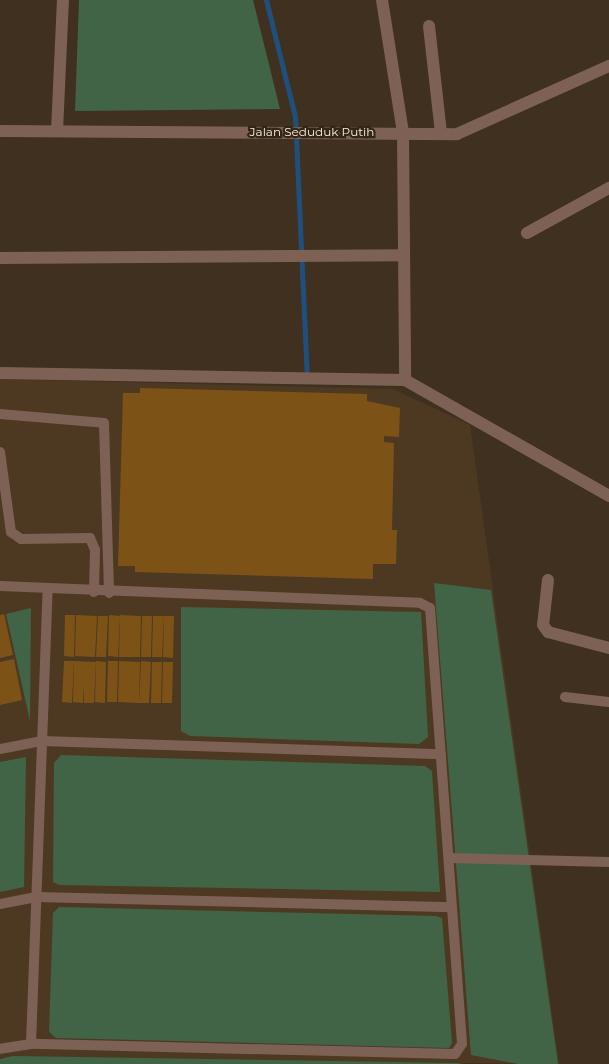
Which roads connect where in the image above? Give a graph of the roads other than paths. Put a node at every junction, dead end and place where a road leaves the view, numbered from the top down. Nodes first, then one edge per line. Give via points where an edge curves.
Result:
1 (63, 0) edge
2 (382, 0) edge
3 (429, 26) dead end
4 (609, 66) edge
5 (0, 131) edge
6 (57, 131) junction
7 (403, 132) junction
8 (441, 133) junction
9 (609, 188) edge
10 (527, 233) dead end
11 (404, 255) junction
12 (0, 258) edge
13 (0, 373) edge
14 (405, 380) junction
15 (0, 414) edge
16 (0, 452) edge
17 (609, 496) edge
18 (548, 580) dead end
19 (0, 586) edge
20 (48, 590) junction
21 (94, 592) junction
22 (109, 593) junction
23 (609, 648) edge
24 (565, 697) dead end
25 (609, 702) edge
26 (42, 741) junction
27 (0, 749) edge
28 (441, 754) junction
29 (448, 858) junction
30 (609, 862) edge
31 (37, 897) junction
32 (0, 904) edge
33 (452, 907) junction
34 (31, 1044) junction
35 (0, 1049) edge

1 - 6 street
2 - 7 street
3 - 8 street
4 - 8 street, Jalan Seduduk Putih via 475,128
5 - 6 street, Jalan Seduduk Putih
6 - 7 street, Jalan Seduduk Putih
7 - 8 street, Jalan Seduduk Putih
7 - 11 street
9 - 10 street
11 - 12 street
11 - 14 street
13 - 14 street
14 - 17 street
15 - 22 lane via 104,422
16 - 21 lane via 11,532 22,539 90,538 95,550
18 - 23 street via 543,625 548,632
19 - 20 lane
20 - 21 lane
20 - 26 lane
21 - 22 lane
22 - 28 lane via 425,605 430,608
24 - 25 lane
26 - 27 lane
26 - 28 lane
26 - 31 lane
28 - 29 lane
29 - 30 lane
29 - 33 lane
31 - 32 lane
31 - 33 lane
31 - 34 lane
33 - 34 lane via 462,1044 455,1054
34 - 35 lane

